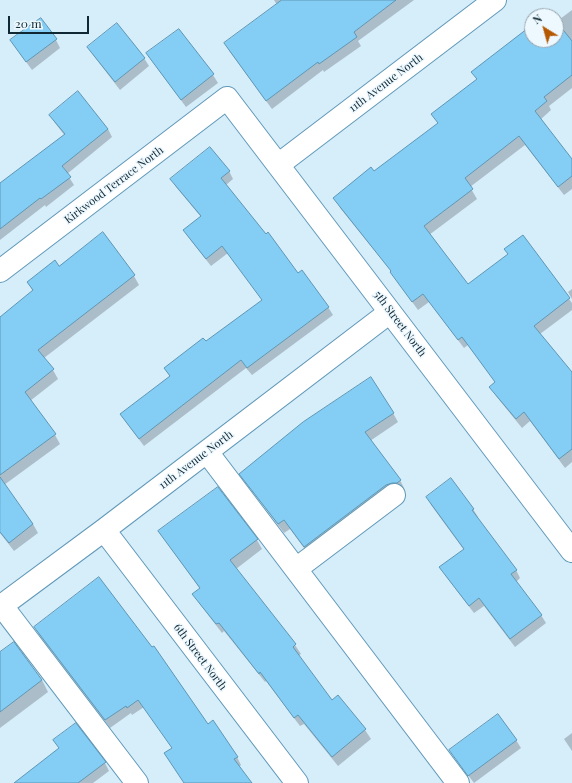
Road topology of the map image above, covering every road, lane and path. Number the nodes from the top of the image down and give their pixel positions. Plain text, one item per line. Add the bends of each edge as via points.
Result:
1 (495, 0) edge
2 (227, 98) joint
3 (278, 165) junction
4 (0, 271) edge
5 (390, 312) junction
6 (207, 452) junction
7 (394, 495) dead end
8 (104, 530) junction
9 (572, 551) edge
10 (296, 569) junction
11 (1, 606) edge
12 (137, 783) edge
13 (297, 783) edge
14 (458, 783) edge

1 - 3 street, 11th Avenue North
2 - 3 street, 5th Street North
2 - 4 street, Kirkwood Terrace North
3 - 5 street, 5th Street North
5 - 6 street, 11th Avenue North
5 - 9 street, 5th Street North
6 - 8 street, 11th Avenue North
6 - 10 street
7 - 10 street
8 - 11 street, 11th Avenue North
8 - 13 street, 6th Street North
10 - 14 street
11 - 12 street

